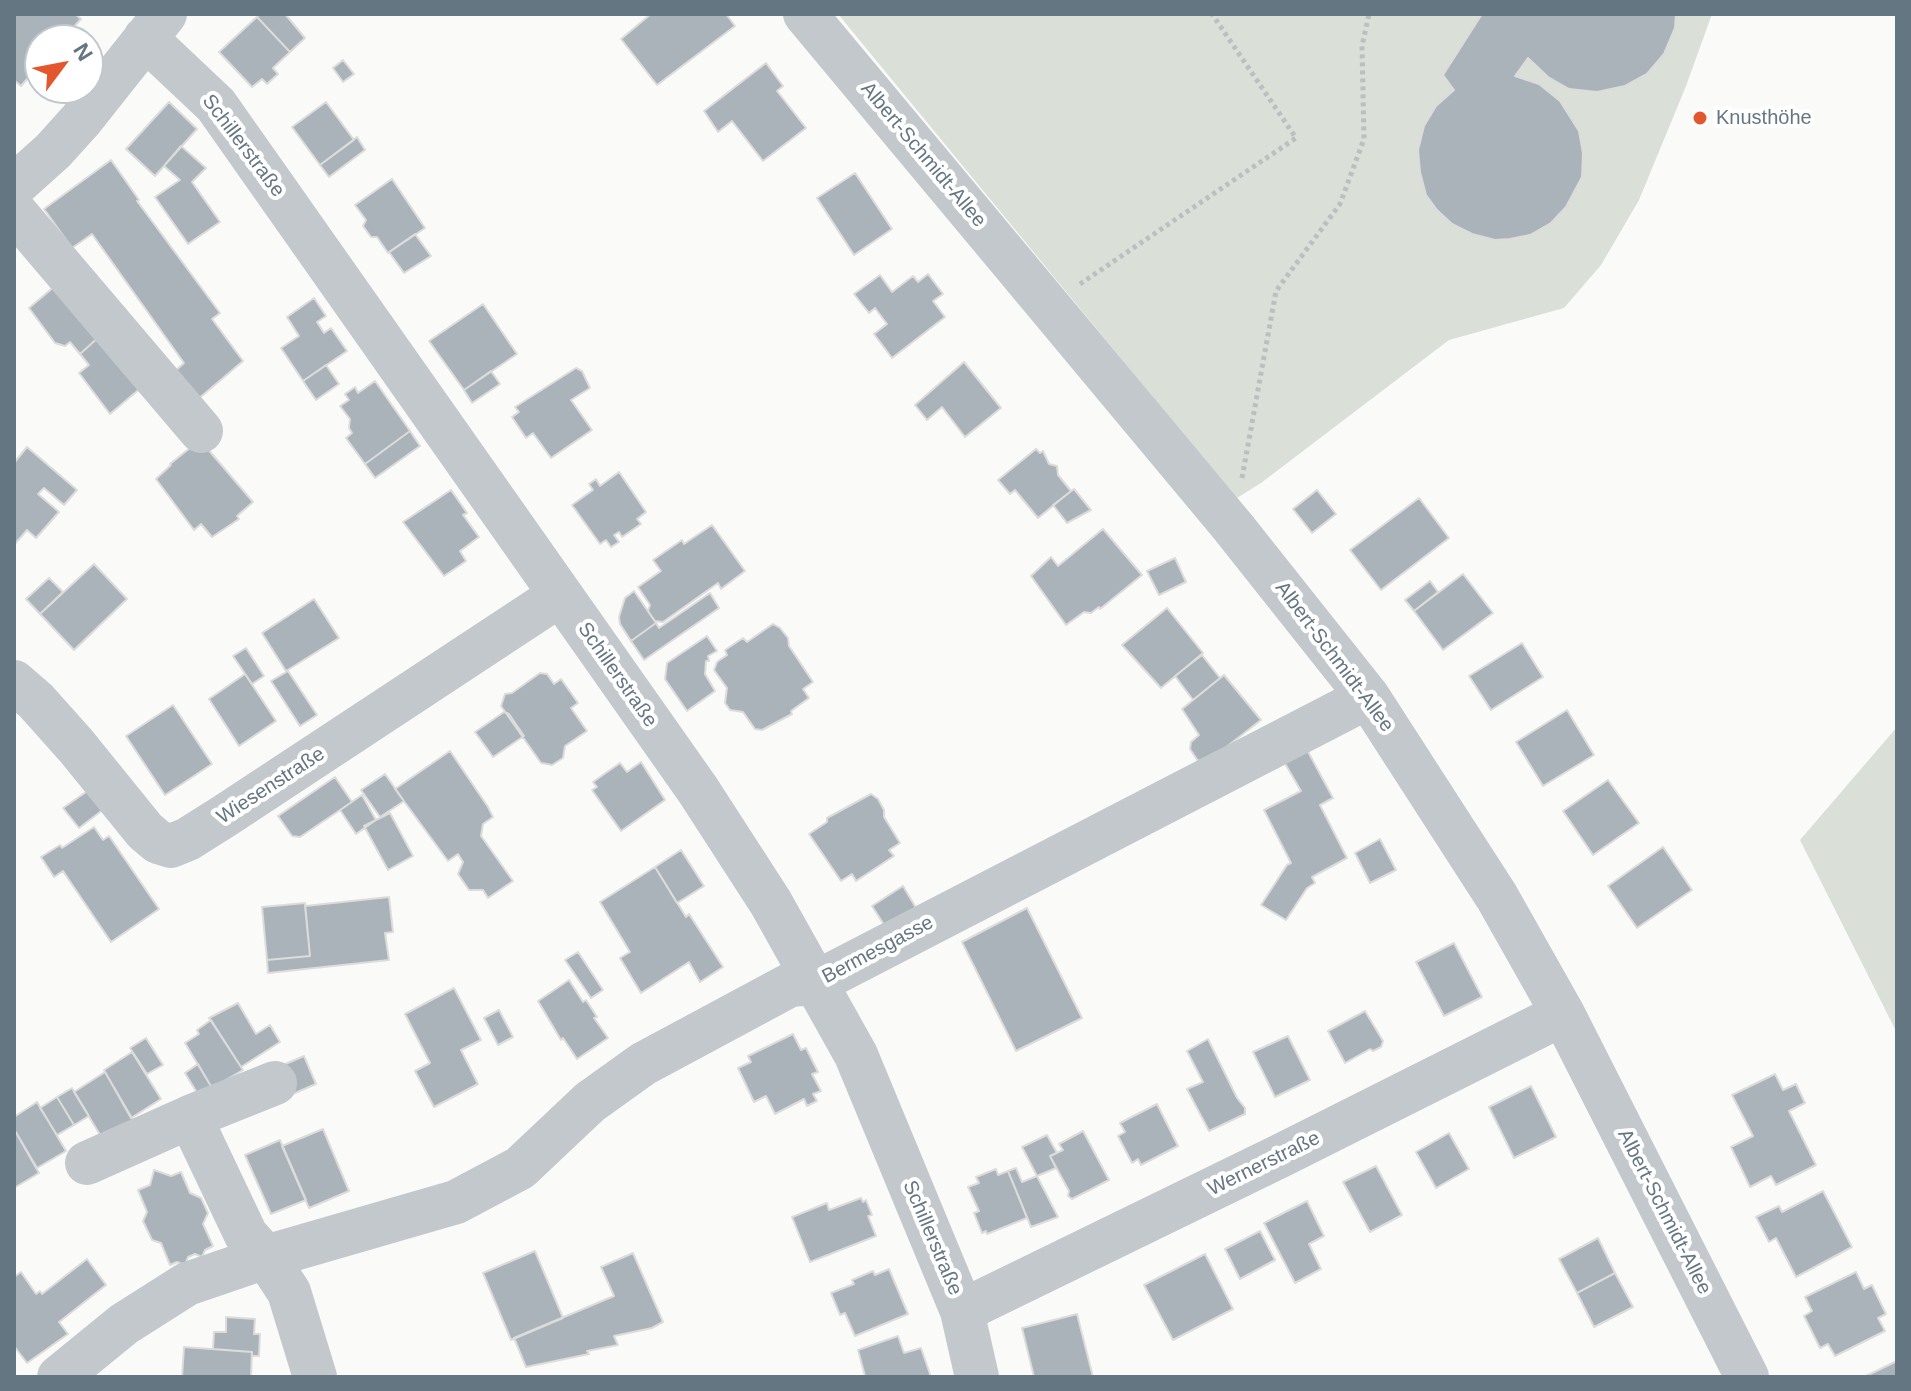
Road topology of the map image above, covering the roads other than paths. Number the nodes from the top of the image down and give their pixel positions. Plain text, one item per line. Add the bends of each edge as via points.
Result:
1 (805, 14) edge
2 (155, 26) edge
3 (14, 186) edge
4 (14, 211) edge
5 (201, 431) dead end
6 (560, 595) junction
7 (14, 682) edge
8 (1368, 697) junction
9 (815, 983) junction
10 (1563, 1014) junction
11 (275, 1083) dead end
12 (190, 1117) junction
13 (87, 1163) dead end
14 (266, 1257) junction
15 (962, 1311) junction
16 (59, 1377) edge
17 (315, 1377) edge
18 (977, 1377) edge
19 (1747, 1377) edge

1 - 8 street, Albert-Schmidt-Allee
2 - 3 street via 72,130
2 - 6 street, Schillerstraße
4 - 5 street
6 - 7 street, Wiesenstraße via 171,846 145,831 77,747
6 - 9 street, Schillerstraße via 698,790
8 - 9 street, Bermesgasse
8 - 10 street, Albert-Schmidt-Allee via 1497,897
9 - 14 street, Bermesgasse via 790,985 643,1064 590,1102 520,1168 456,1202
9 - 15 street, Schillerstraße via 856,1055
10 - 15 street, Wernerstraße
10 - 19 street, Albert-Schmidt-Allee
11 - 12 street
12 - 13 street
12 - 14 street via 246,1235
14 - 16 street, Bermesgasse via 187,1284 124,1324
14 - 17 street via 289,1292
15 - 18 street, Schillerstraße

